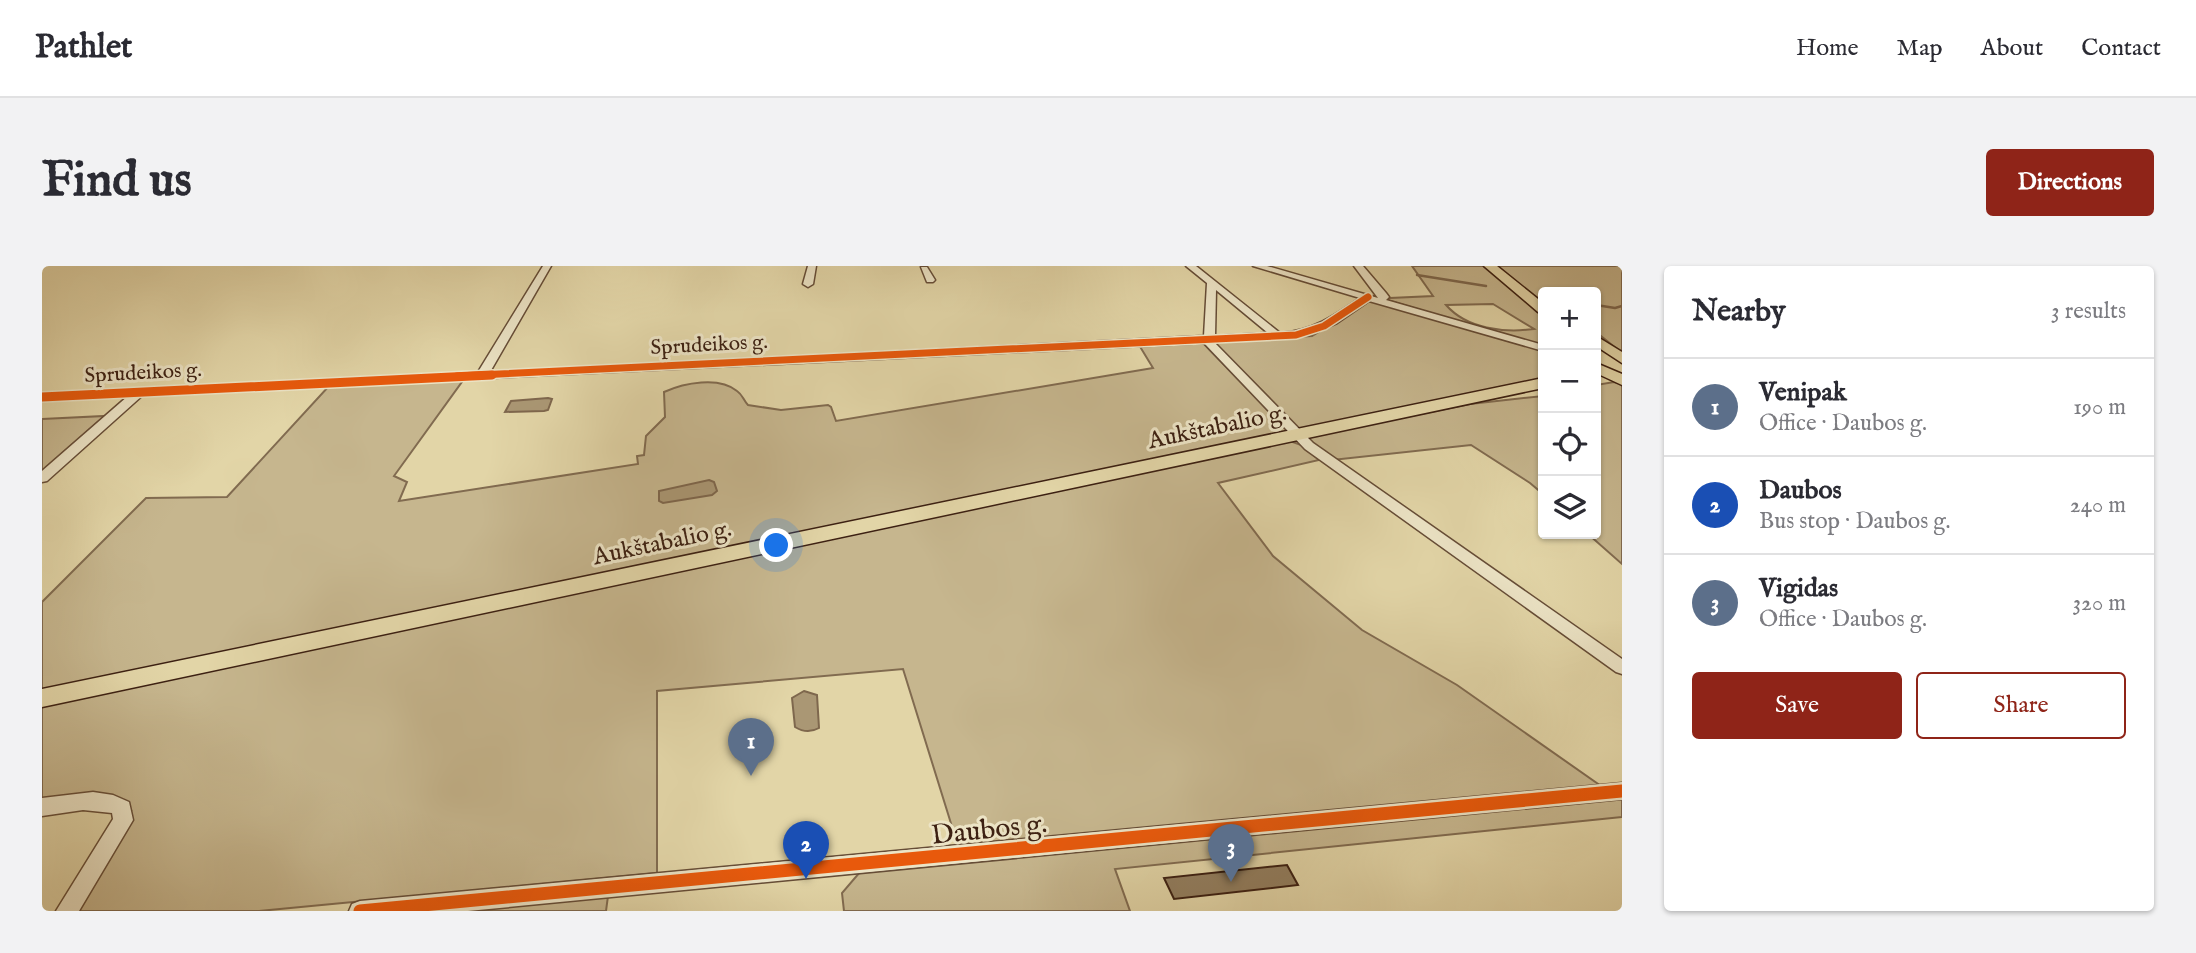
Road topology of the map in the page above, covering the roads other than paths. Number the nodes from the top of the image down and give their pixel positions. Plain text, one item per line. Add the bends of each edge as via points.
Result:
1 (547, 266) edge
2 (812, 266) edge
3 (1190, 266) edge
4 (1257, 266) edge
5 (1358, 266) edge
6 (1490, 266) edge
7 (924, 269) dead end
8 (930, 281) dead end
9 (1212, 282) junction
10 (808, 284) dead end
11 (1368, 298) junction
12 (1380, 301) junction
13 (1538, 305) edge
14 (1278, 336) junction
15 (1209, 339) junction
16 (1601, 344) edge
17 (1538, 347) edge
18 (1622, 360) edge
19 (1601, 363) edge
20 (1601, 366) edge
21 (482, 375) junction
22 (1620, 380) edge
23 (1601, 382) edge
24 (1538, 384) edge
25 (140, 392) junction
26 (1538, 394) edge
27 (42, 397) edge
28 (1458, 402) junction
29 (1297, 436) junction
30 (42, 478) edge
31 (1622, 668) edge
32 (42, 698) edge
33 (1622, 791) edge
34 (42, 807) edge
35 (67, 911) edge
36 (360, 911) edge

1 - 21 street
2 - 10 street
3 - 9 street
4 - 11 street
5 - 12 street via 1383,295
6 - 13 main road
7 - 8 street
9 - 14 street
9 - 15 street
11 - 12 street
11 - 14 street, Sprudeikos g. via 1307,334
12 - 17 street
14 - 15 street, Sprudeikos g.
15 - 21 street, Sprudeikos g.
15 - 29 street
16 - 18 main road
18 - 19 main road
20 - 22 main road
21 - 25 street, Sprudeikos g.
22 - 23 main road
24 - 28 main road, Aukštabalio g.
25 - 27 street, Sprudeikos g.
25 - 30 street
26 - 28 main road, Aukštabalio g.
28 - 29 main road, Aukštabalio g.
29 - 31 street
29 - 32 main road, Aukštabalio g.
33 - 36 street, Daubos g.
34 - 35 street via 100,801 122,808 123,820

